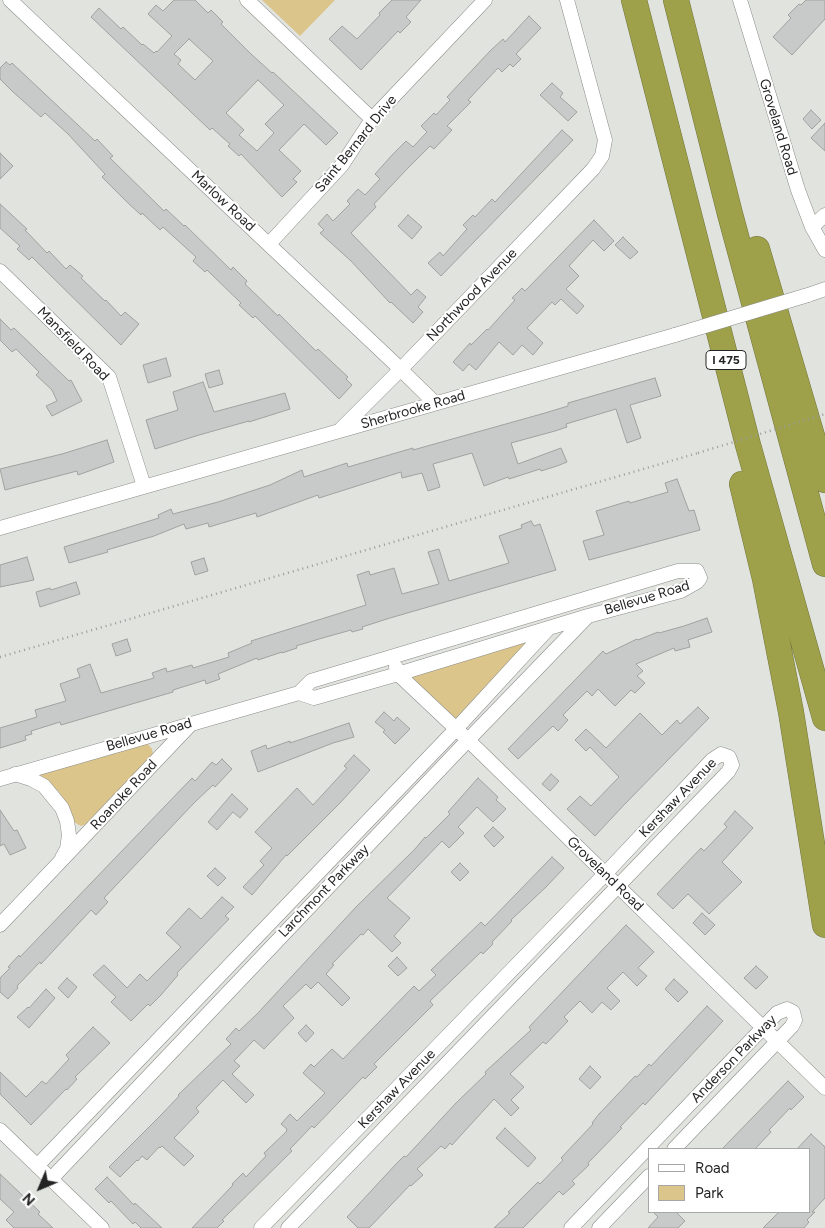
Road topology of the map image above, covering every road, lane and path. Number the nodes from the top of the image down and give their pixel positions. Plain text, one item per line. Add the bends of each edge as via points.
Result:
1 (10, 0) edge
2 (247, 0) edge
3 (485, 0) edge
4 (567, 0) edge
5 (634, 0) edge
6 (676, 0) edge
7 (754, 0) edge
8 (742, 6) edge
9 (698, 81) junction
10 (372, 119) junction
11 (825, 214) edge
12 (812, 227) junction
13 (269, 244) junction
14 (825, 250) edge
15 (0, 271) edge
16 (825, 289) edge
17 (401, 369) junction
18 (434, 403) junction
19 (825, 414) edge
20 (339, 431) junction
21 (748, 445) junction
22 (825, 480) edge
23 (144, 486) junction
24 (0, 528) edge
25 (825, 564) edge
26 (583, 600) junction
27 (544, 612) junction
28 (588, 616) junction
29 (549, 628) junction
30 (0, 657) edge
31 (392, 657) junction
32 (398, 674) junction
33 (299, 693) junction
34 (825, 718) edge
35 (192, 723) junction
36 (456, 729) junction
37 (468, 740) junction
38 (14, 774) junction
39 (0, 778) edge
40 (56, 867) junction
41 (605, 874) junction
42 (619, 887) junction
43 (0, 925) edge
44 (825, 925) edge
45 (762, 1028) junction
46 (777, 1042) junction
47 (825, 1088) edge
48 (0, 1130) edge
49 (675, 1148) edge
50 (37, 1166) junction
51 (648, 1177) edge
52 (51, 1179) junction
53 (102, 1228) edge
54 (261, 1228) edge
55 (288, 1228) edge
56 (571, 1228) edge
57 (599, 1228) edge

1 - 13 street, Marlow Road
2 - 10 street
3 - 10 street, Saint Bernard Drive
4 - 17 street, Northwood Avenue via 606,140 602,156 594,169
5 - 21 highway, I 475
6 - 9 highway, I 475
7 - 8 street
8 - 12 street, Groveland Road
9 - 22 highway via 737,176
9 - 25 highway, I 475 via 730,214
10 - 13 street, Saint Bernard Drive via 342,165
11 - 12 street
12 - 14 street, Groveland Road
13 - 17 street, Marlow Road
15 - 23 street, Mansfield Road via 110,377
16 - 18 street, Sherbrooke Road, bridge
17 - 18 street, Marlow Road
17 - 20 street, Northwood Avenue
18 - 20 street, Sherbrooke Road
19 - 30 path, bridge
20 - 23 street, Sherbrooke Road
21 - 34 highway, I 475
21 - 44 highway via 742,481 791,712
23 - 24 street, Sherbrooke Road
26 - 27 street, Bellevue Road
26 - 28 street
26 - 28 street, Bellevue Road via 678,571 697,571 700,578 681,591
27 - 29 street
27 - 31 street, Bellevue Road
28 - 29 street, Bellevue Road
28 - 37 street, Larchmont Parkway
29 - 32 street, Bellevue Road
29 - 36 street, Larchmont Parkway
31 - 32 street, Groveland Road
31 - 33 street, Bellevue Road via 311,681
32 - 33 street, Bellevue Road via 314,698
32 - 36 street, Groveland Road
33 - 35 street, Bellevue Road
35 - 38 street, Bellevue Road
35 - 40 street, Roanoke Road
36 - 37 street, Groveland Road
36 - 50 street, Larchmont Parkway
37 - 41 street, Groveland Road
37 - 52 street, Larchmont Parkway
38 - 39 street, Bellevue Road
38 - 40 street, Roanoke Road via 44,786 62,808 69,835 67,850
40 - 43 street, Roanoke Road
41 - 42 street, Groveland Road
41 - 42 street, Kershaw Avenue via 712,760 721,754 729,757 732,765 728,772
41 - 54 street, Kershaw Avenue
42 - 45 street, Groveland Road
42 - 55 street, Kershaw Avenue
45 - 46 street, Groveland Road
45 - 46 street, Anderson Parkway via 777,1013 793,1012 795,1020 792,1026
45 - 56 street, Anderson Parkway
46 - 47 street, Groveland Road
46 - 49 street, Anderson Parkway
48 - 50 street
50 - 52 street
51 - 57 street
52 - 53 street

